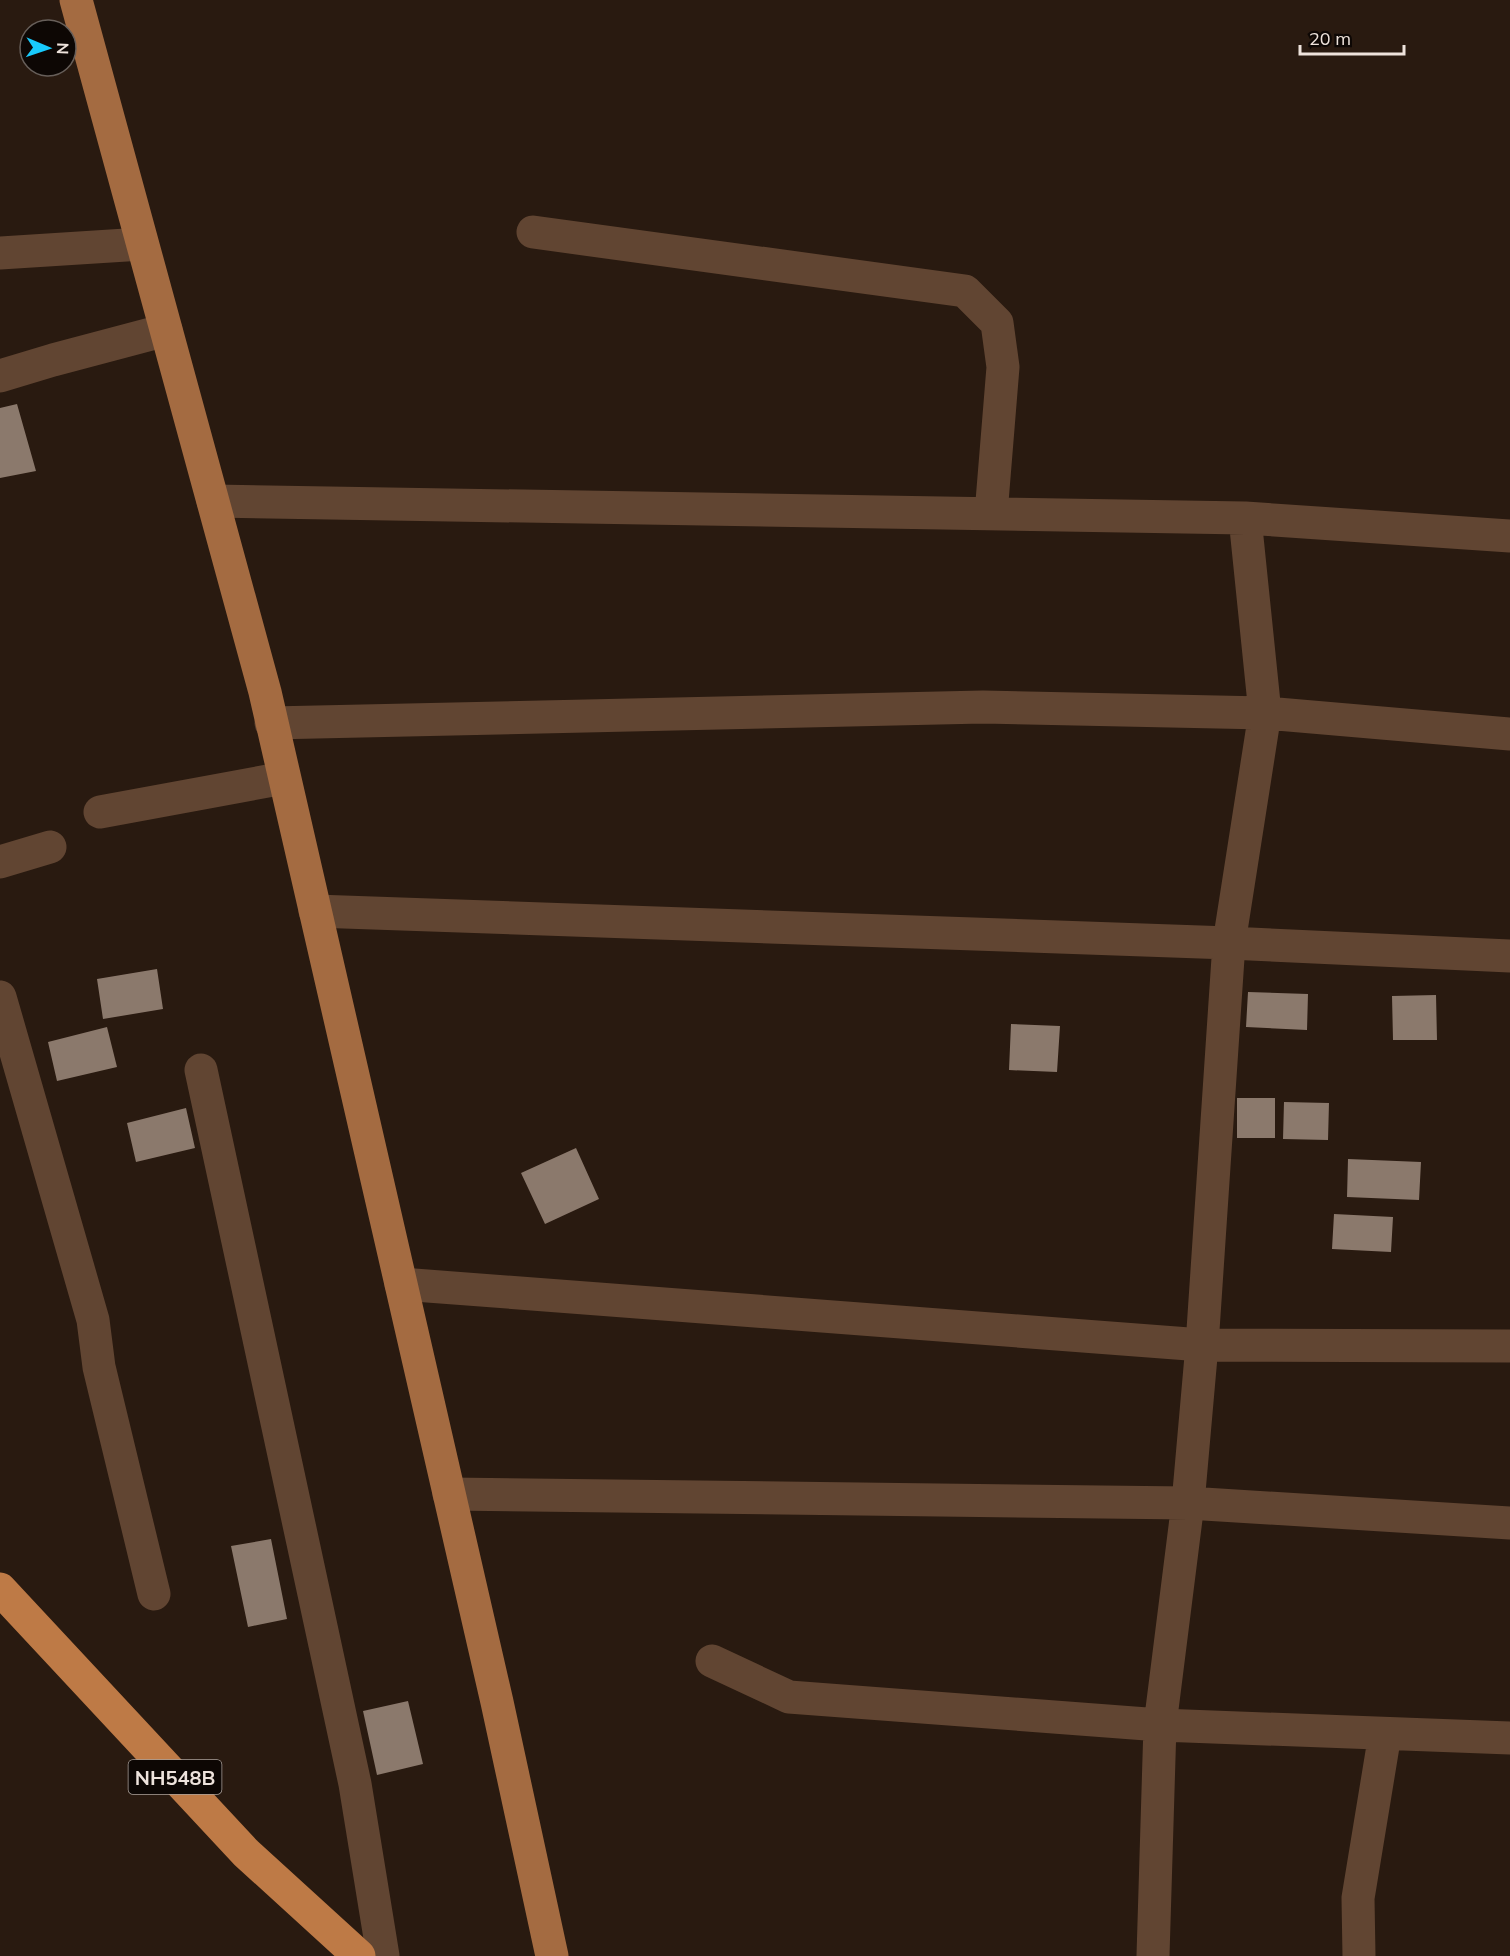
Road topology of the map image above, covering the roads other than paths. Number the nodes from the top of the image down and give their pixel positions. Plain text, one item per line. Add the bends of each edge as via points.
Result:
1 (76, 0) edge
2 (533, 232) dead end
3 (142, 244) junction
4 (0, 253) edge
5 (166, 330) junction
6 (0, 376) edge
7 (213, 501) junction
8 (991, 514) junction
9 (1245, 518) junction
10 (1510, 536) edge
11 (1265, 713) junction
12 (272, 723) junction
13 (1510, 734) edge
14 (284, 778) junction
15 (100, 812) dead end
16 (50, 847) dead end
17 (0, 862) edge
18 (315, 911) junction
19 (1229, 943) junction
20 (1510, 956) edge
21 (0, 997) edge
22 (201, 1070) dead end
23 (401, 1284) junction
24 (1202, 1345) junction
25 (1510, 1346) edge
26 (449, 1494) junction
27 (1188, 1503) junction
28 (1510, 1523) edge
29 (0, 1589) edge
30 (154, 1594) dead end
31 (712, 1661) dead end
32 (1160, 1725) junction
33 (1385, 1734) junction
34 (1510, 1738) edge
35 (359, 1956) edge
36 (383, 1956) edge
37 (552, 1956) edge
38 (1153, 1956) edge
39 (1359, 1956) edge

1 - 3 main road
2 - 8 street via 965,291 998,323 1003,367
3 - 4 street
3 - 5 main road
5 - 6 street
5 - 7 main road
7 - 8 street
7 - 12 main road
8 - 9 street
9 - 10 street
9 - 11 street
11 - 12 street via 983,707
11 - 13 street
11 - 19 street
12 - 14 main road
14 - 15 street
14 - 18 main road
16 - 17 street
18 - 19 street
18 - 23 main road
19 - 20 street
19 - 24 street
21 - 30 street via 93,1320 99,1367
22 - 36 street via 356,1784
23 - 24 street
23 - 26 main road
24 - 25 street
24 - 27 street
26 - 27 street
26 - 37 main road
27 - 28 street
27 - 32 street
29 - 35 highway, NH548B via 246,1853
31 - 32 street via 789,1697
32 - 33 street
32 - 38 street
33 - 34 street
33 - 39 street via 1358,1898

